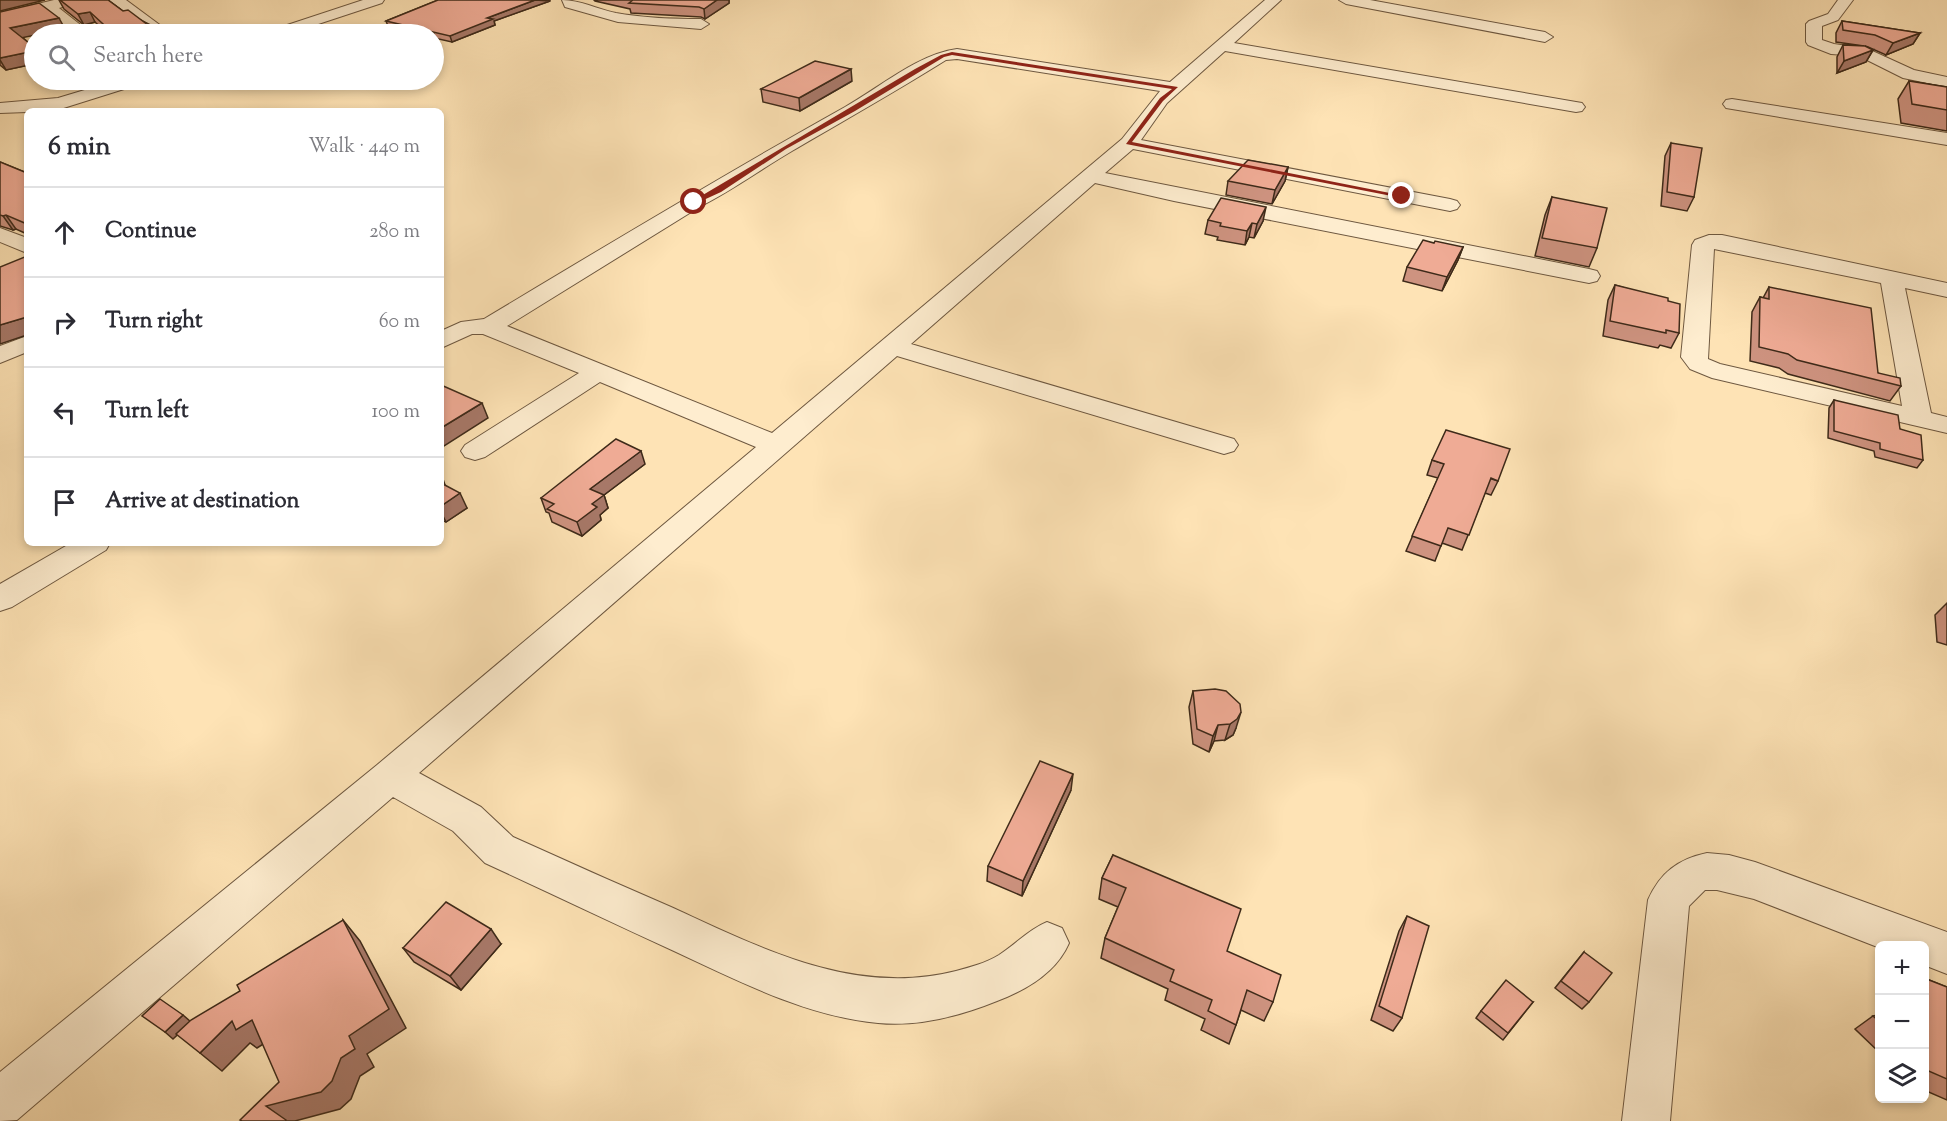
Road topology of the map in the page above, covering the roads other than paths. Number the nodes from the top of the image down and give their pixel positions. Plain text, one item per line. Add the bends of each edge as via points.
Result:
1 (72, 0) edge
2 (116, 0) edge
3 (377, 0) edge
4 (569, 0) edge
5 (1274, 0) edge
6 (1346, 0) edge
7 (1846, 0) edge
8 (48, 6) junction
9 (0, 18) edge
10 (72, 24) edge
11 (150, 24) edge
12 (304, 24) edge
13 (701, 24) dead end
14 (1545, 37) dead end
15 (1224, 46) junction
16 (1947, 82) edge
17 (1176, 88) junction
18 (103, 90) edge
19 (0, 92) edge
20 (62, 103) junction
21 (1732, 104) dead end
22 (1576, 107) dead end
23 (46, 108) edge
24 (15, 109) edge
25 (0, 122) edge
26 (1947, 139) edge
27 (1128, 143) junction
28 (1090, 176) junction
29 (1450, 205) dead end
30 (1717, 225) dead end
31 (0, 234) edge
32 (24, 245) edge
33 (1589, 276) dead end
34 (1947, 276) edge
35 (1892, 278) junction
36 (1947, 290) edge
37 (488, 327) junction
38 (444, 339) edge
39 (24, 344) edge
40 (892, 346) junction
41 (0, 355) edge
42 (599, 372) junction
43 (1918, 418) junction
44 (1947, 425) edge
45 (776, 445) junction
46 (1224, 445) dead end
47 (475, 451) dead end
48 (90, 546) edge
49 (0, 598) edge
50 (390, 776) junction
51 (1047, 943) dead end
52 (1947, 953) edge
53 (0, 1103) edge
54 (1646, 1121) edge

1 - 8 street
2 - 11 street
3 - 12 street
4 - 13 street via 570,4 607,17
5 - 15 street
6 - 14 street
7 - 16 street via 1833,17 1814,24 1814,42 1831,49 1862,52 1909,74
8 - 9 street
8 - 10 street
15 - 17 street
15 - 22 street via 1549,96
17 - 27 street via 1161,99
17 - 37 street via 957,54 942,56
18 - 20 street
19 - 24 street
20 - 23 street
20 - 24 street
21 - 26 street
24 - 25 street
27 - 28 street
27 - 29 street
28 - 33 street
28 - 40 street
30 - 34 street
31 - 32 street
35 - 36 street
35 - 43 street
35 - 43 street via 1722,242 1704,243 1694,357 1712,370
37 - 38 street via 465,328
37 - 42 street
39 - 41 street
40 - 45 street
40 - 46 street
42 - 45 street
42 - 47 street
43 - 44 street
45 - 50 street
48 - 49 street
50 - 51 street via 466,819 499,850 769,972 849,999 915,1001 980,987 1010,975
50 - 53 street
52 - 54 street via 1724,872 1700,871 1680,881 1669,900

